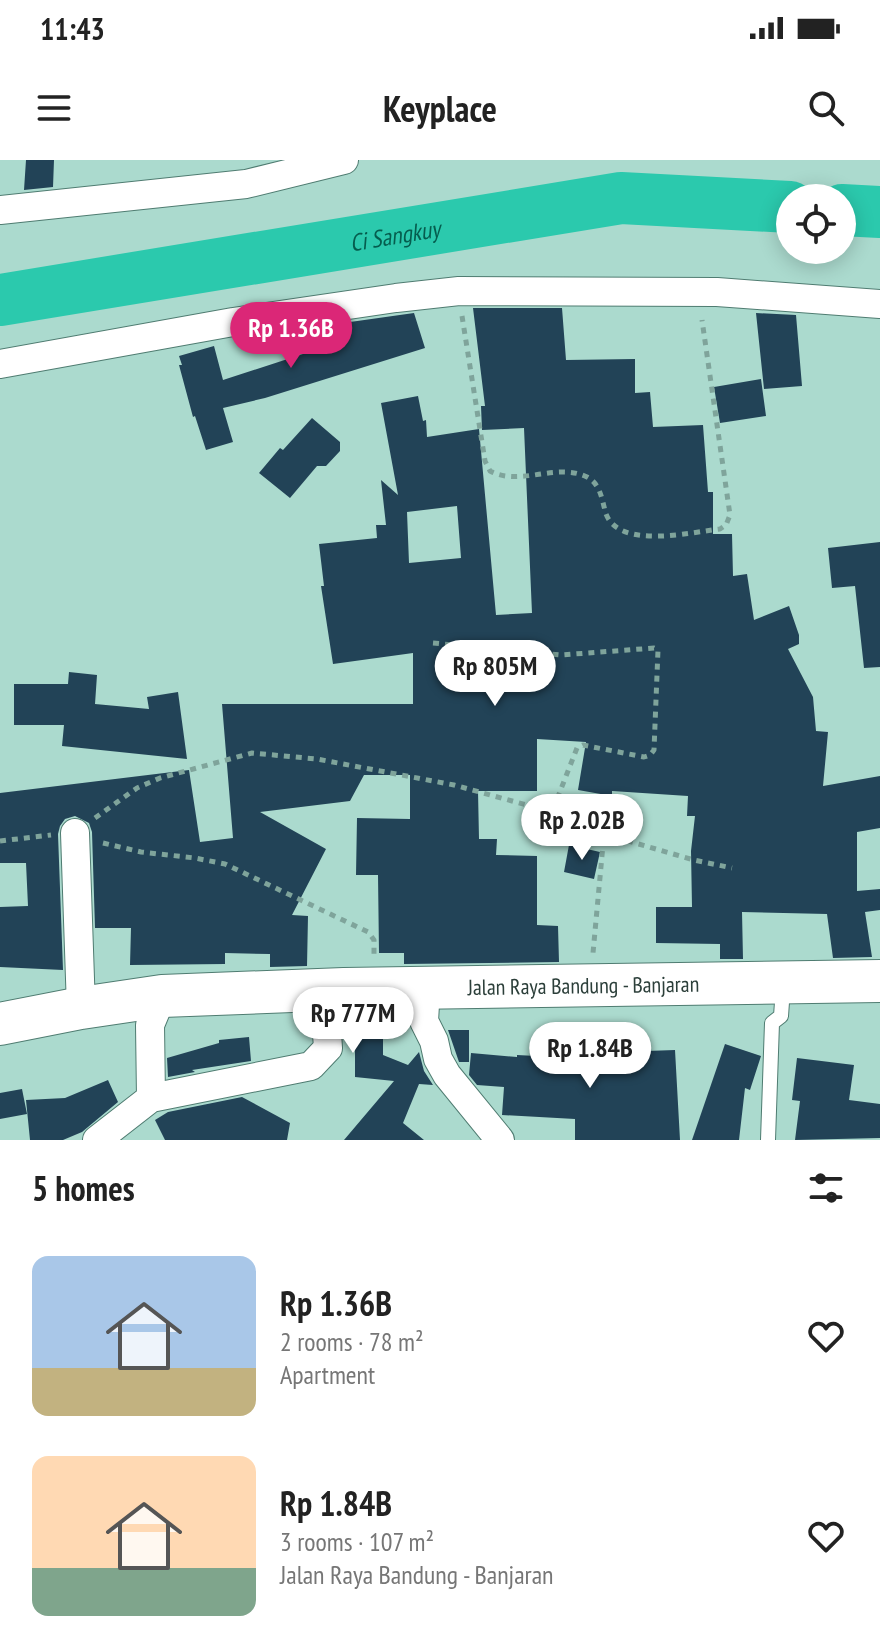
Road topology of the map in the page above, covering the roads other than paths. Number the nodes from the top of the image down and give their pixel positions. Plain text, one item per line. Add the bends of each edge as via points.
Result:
1 (344, 160) edge
2 (0, 210) edge
3 (880, 304) edge
4 (0, 364) edge
5 (75, 833) road end
6 (880, 981) edge
7 (783, 983) junction
8 (426, 988) junction
9 (359, 989) junction
10 (162, 996) junction
11 (81, 1008) junction
12 (0, 1024) edge
13 (151, 1098) junction
14 (97, 1140) edge
15 (500, 1140) edge
16 (768, 1140) edge

1 - 2 street via 246,184
3 - 4 street via 698,292 459,291 248,320
5 - 11 street
6 - 7 main road, Jalan Raya Bandung - Banjaran
7 - 8 main road, Jalan Raya Bandung - Banjaran
7 - 16 lane via 781,1016 772,1023
8 - 9 main road, Jalan Raya Bandung - Banjaran
8 - 15 street via 424,1021 438,1059
9 - 10 main road, Jalan Raya Bandung - Banjaran
9 - 13 street via 326,1019 328,1048 311,1066
10 - 11 main road, Jalan Raya Bandung - Banjaran
10 - 13 street via 150,1025
11 - 12 main road, Jalan Raya Bandung - Banjaran
13 - 14 street

